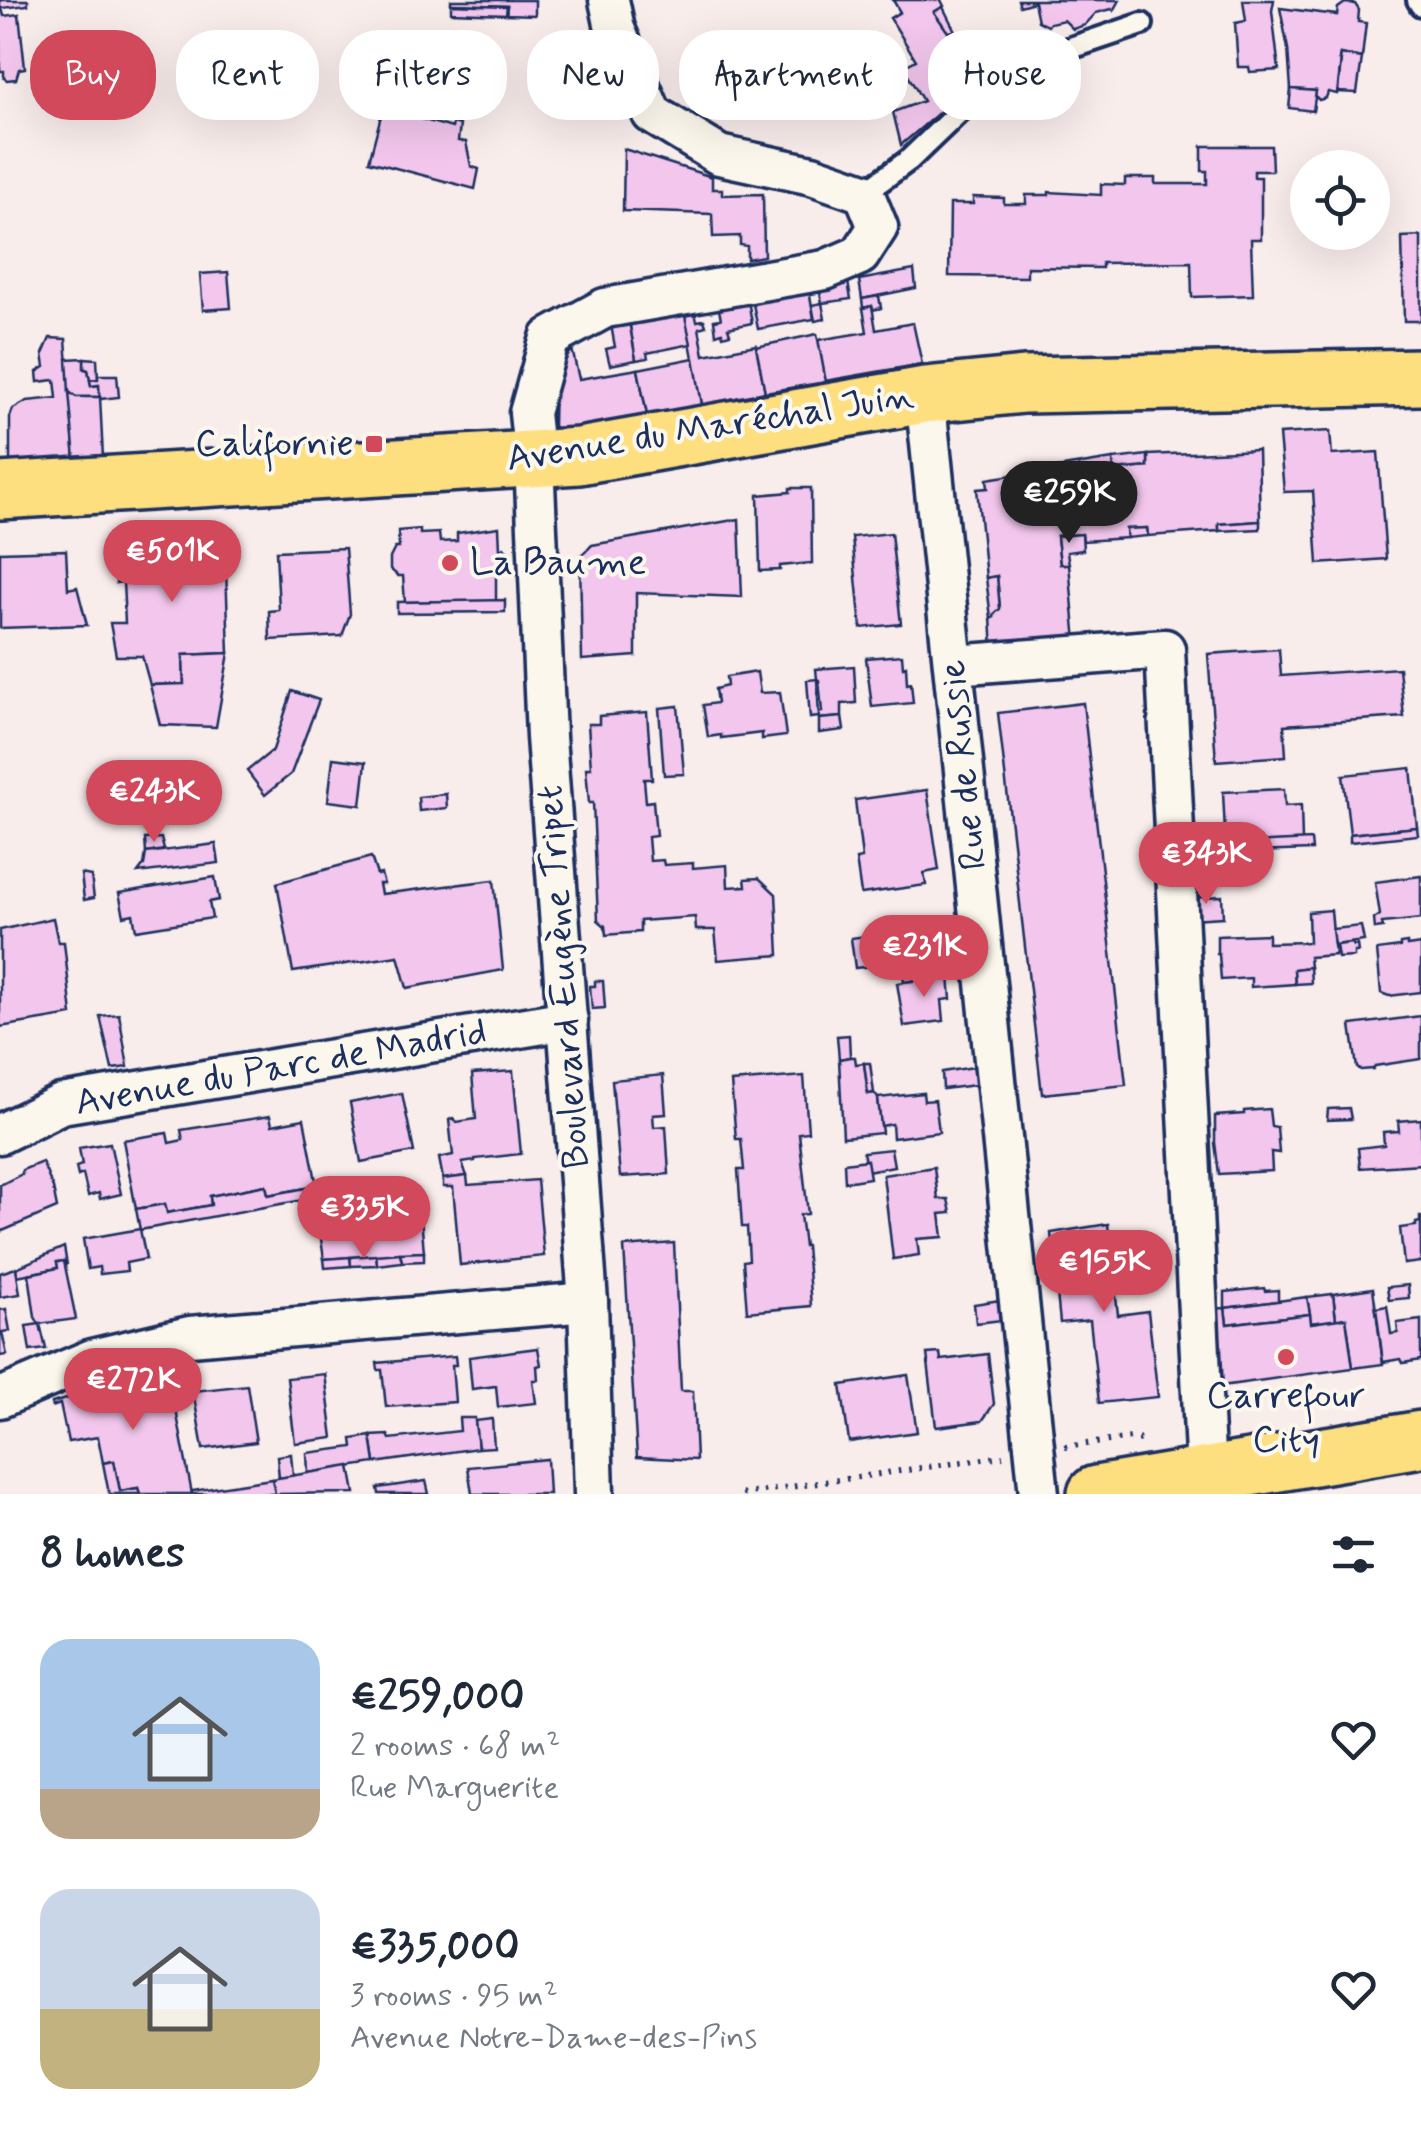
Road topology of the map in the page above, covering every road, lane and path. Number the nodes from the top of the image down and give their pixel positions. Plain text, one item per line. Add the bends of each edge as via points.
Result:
1 (609, 0) edge
2 (1142, 24) dead end
3 (864, 193) junction
4 (1421, 377) edge
5 (925, 395) junction
6 (534, 460) junction
7 (0, 491) edge
8 (954, 665) junction
9 (568, 1020) junction
10 (0, 1134) edge
11 (588, 1302) junction
12 (0, 1398) edge
13 (1421, 1440) edge
14 (1209, 1476) junction
15 (594, 1494) edge
16 (1039, 1494) edge
17 (1096, 1494) edge

1 - 3 street via 614,29 652,114 719,156
2 - 3 lane via 1026,63 985,87
3 - 6 street, Boulevard Eugène Tripet via 878,227 860,255 825,270 604,308 550,338 529,413
4 - 5 main road, Avenue du Maréchal Juin via 1024,385
5 - 6 main road, Avenue du Maréchal Juin
5 - 8 street, Rue de Russie
6 - 7 main road, Avenue du Maréchal Juin
6 - 9 street, Boulevard Eugène Tripet
8 - 14 street via 1165,650
8 - 16 street, Rue de Russie
9 - 10 street, Avenue du Parc de Madrid via 60,1104
9 - 11 street, Boulevard Eugène Tripet
11 - 12 street via 190,1336 92,1359
11 - 15 street, Boulevard Eugène Tripet
13 - 14 main road
14 - 17 main road

